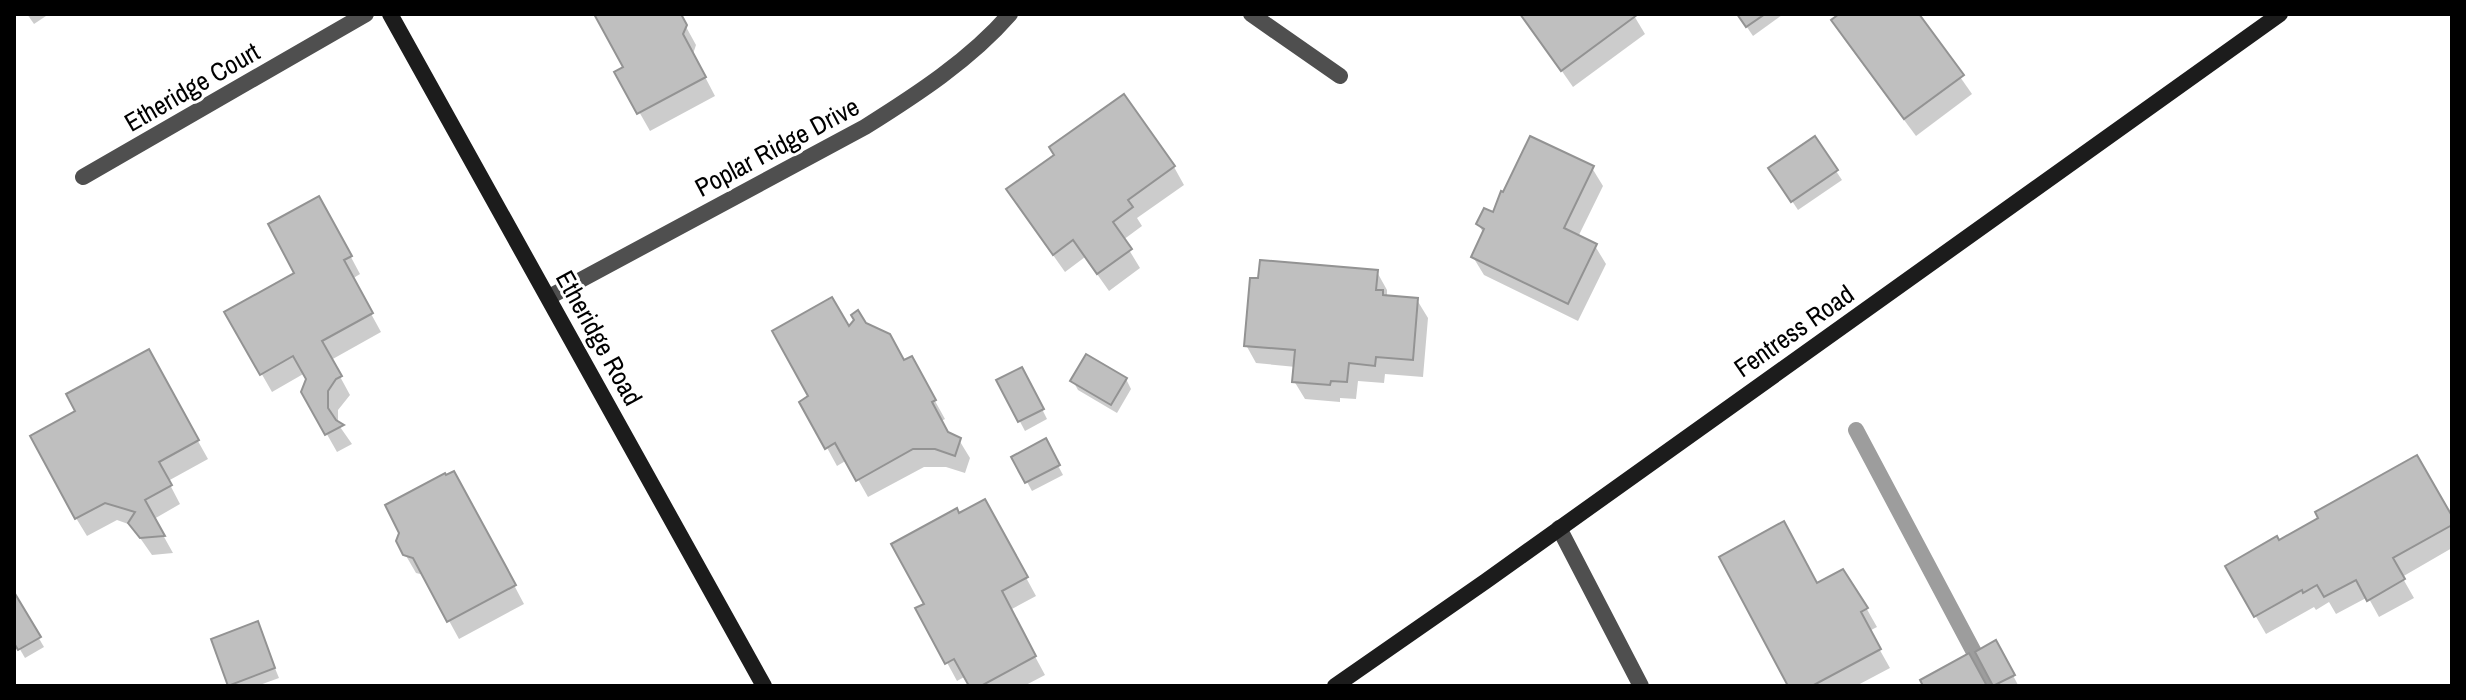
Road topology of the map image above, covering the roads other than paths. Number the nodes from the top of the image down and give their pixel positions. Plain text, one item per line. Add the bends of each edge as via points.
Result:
1 (366, 14) edge
2 (390, 14) edge
3 (1010, 14) edge
4 (1251, 14) edge
5 (2280, 14) edge
6 (1340, 76) dead end
7 (83, 177) dead end
8 (549, 297) junction
9 (1559, 528) junction
10 (764, 686) edge
11 (1335, 686) edge
12 (1641, 686) edge

1 - 7 street, Etheridge Court
2 - 8 street, Etheridge Road
3 - 8 street, Poplar Ridge Drive via 955,65 865,127
4 - 6 street
5 - 9 street, Fentress Road
8 - 10 street, Etheridge Road
9 - 11 street, Fentress Road
9 - 12 street

